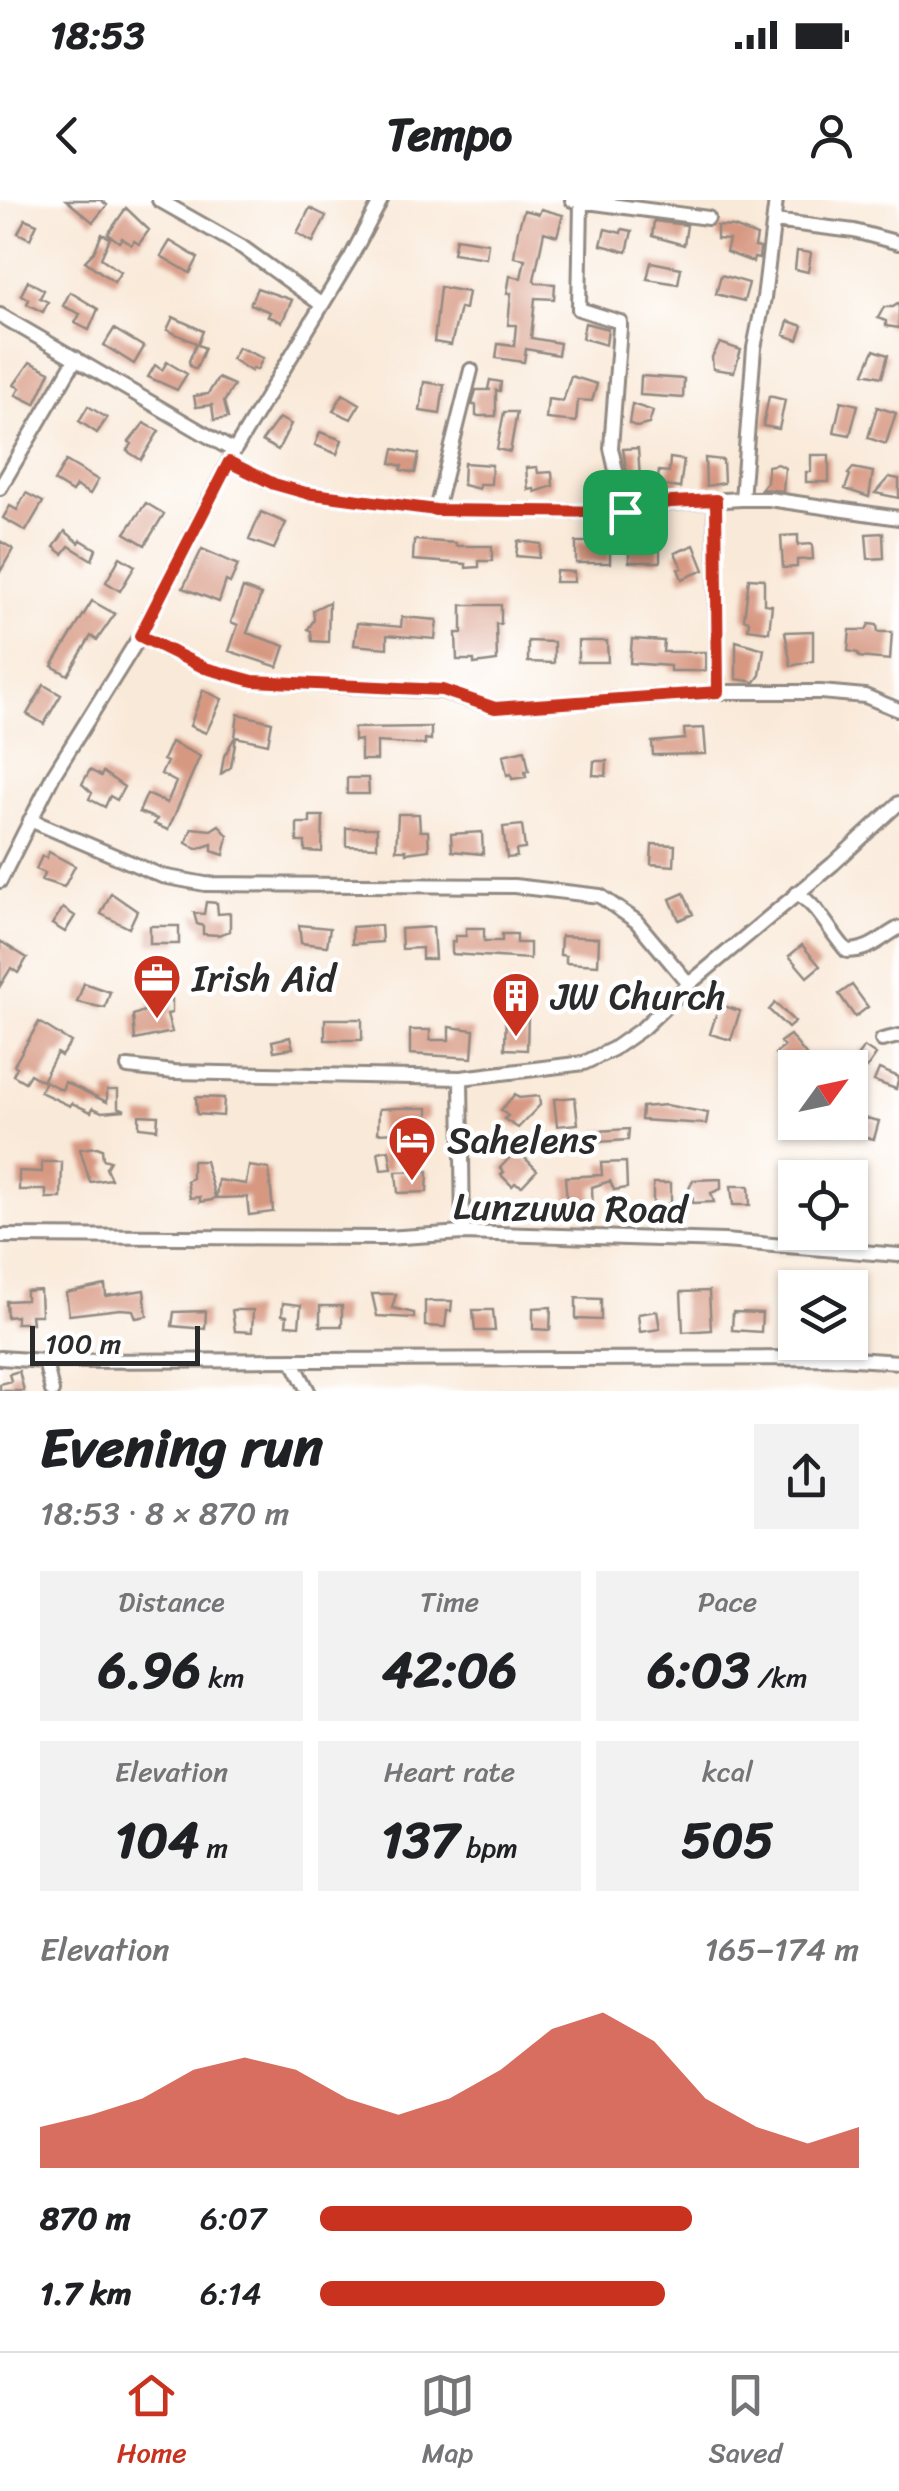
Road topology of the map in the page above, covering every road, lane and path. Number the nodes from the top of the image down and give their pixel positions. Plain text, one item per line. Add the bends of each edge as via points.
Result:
1 (159, 200) edge
2 (381, 200) edge
3 (776, 200) edge
4 (577, 201) edge
5 (708, 218) dead end
6 (774, 221) junction
7 (899, 243) edge
8 (322, 306) junction
9 (0, 315) edge
10 (76, 358) junction
11 (472, 370) dead end
12 (232, 456) junction
13 (0, 488) edge
14 (742, 499) junction
15 (716, 500) junction
16 (436, 510) junction
17 (625, 512) junction
18 (899, 518) edge
19 (140, 636) junction
20 (718, 692) junction
21 (899, 710) edge
22 (899, 803) edge
23 (30, 820) junction
24 (6, 853) edge
25 (0, 881) edge
26 (797, 893) junction
27 (899, 928) edge
28 (689, 984) junction
29 (899, 1036) edge
30 (882, 1040) dead end
31 (128, 1067) dead end
32 (461, 1078) junction
33 (463, 1233) junction
34 (0, 1236) edge
35 (899, 1255) edge
36 (0, 1358) edge
37 (292, 1360) junction
38 (45, 1361) junction
39 (899, 1362) edge
40 (52, 1391) edge
41 (308, 1391) edge

1 - 8 street via 242,248
2 - 8 street
3 - 6 street
4 - 5 street
4 - 17 street via 579,309 620,322 611,448
6 - 7 street
6 - 14 street via 754,348
8 - 12 street
9 - 10 street
10 - 12 street
10 - 13 street
11 - 16 street
12 - 16 street via 274,484 306,493
12 - 19 street
14 - 15 street
14 - 18 street
15 - 17 street
15 - 20 street
16 - 17 street
19 - 20 street via 205,668 253,681 442,690 495,708
19 - 23 street
20 - 21 street via 865,696
22 - 26 street
23 - 24 street
23 - 28 street via 162,876 206,884 514,886 600,896 636,922
24 - 25 street
26 - 27 street via 817,907 847,951 876,945
26 - 28 street
28 - 32 street via 643,1028 584,1063
29 - 30 street
31 - 32 street
32 - 33 street
33 - 34 street, Lunzuwa Road
33 - 35 street, Lunzuwa Road via 724,1241
36 - 38 street
37 - 38 street
37 - 39 street
37 - 41 street
38 - 40 street

